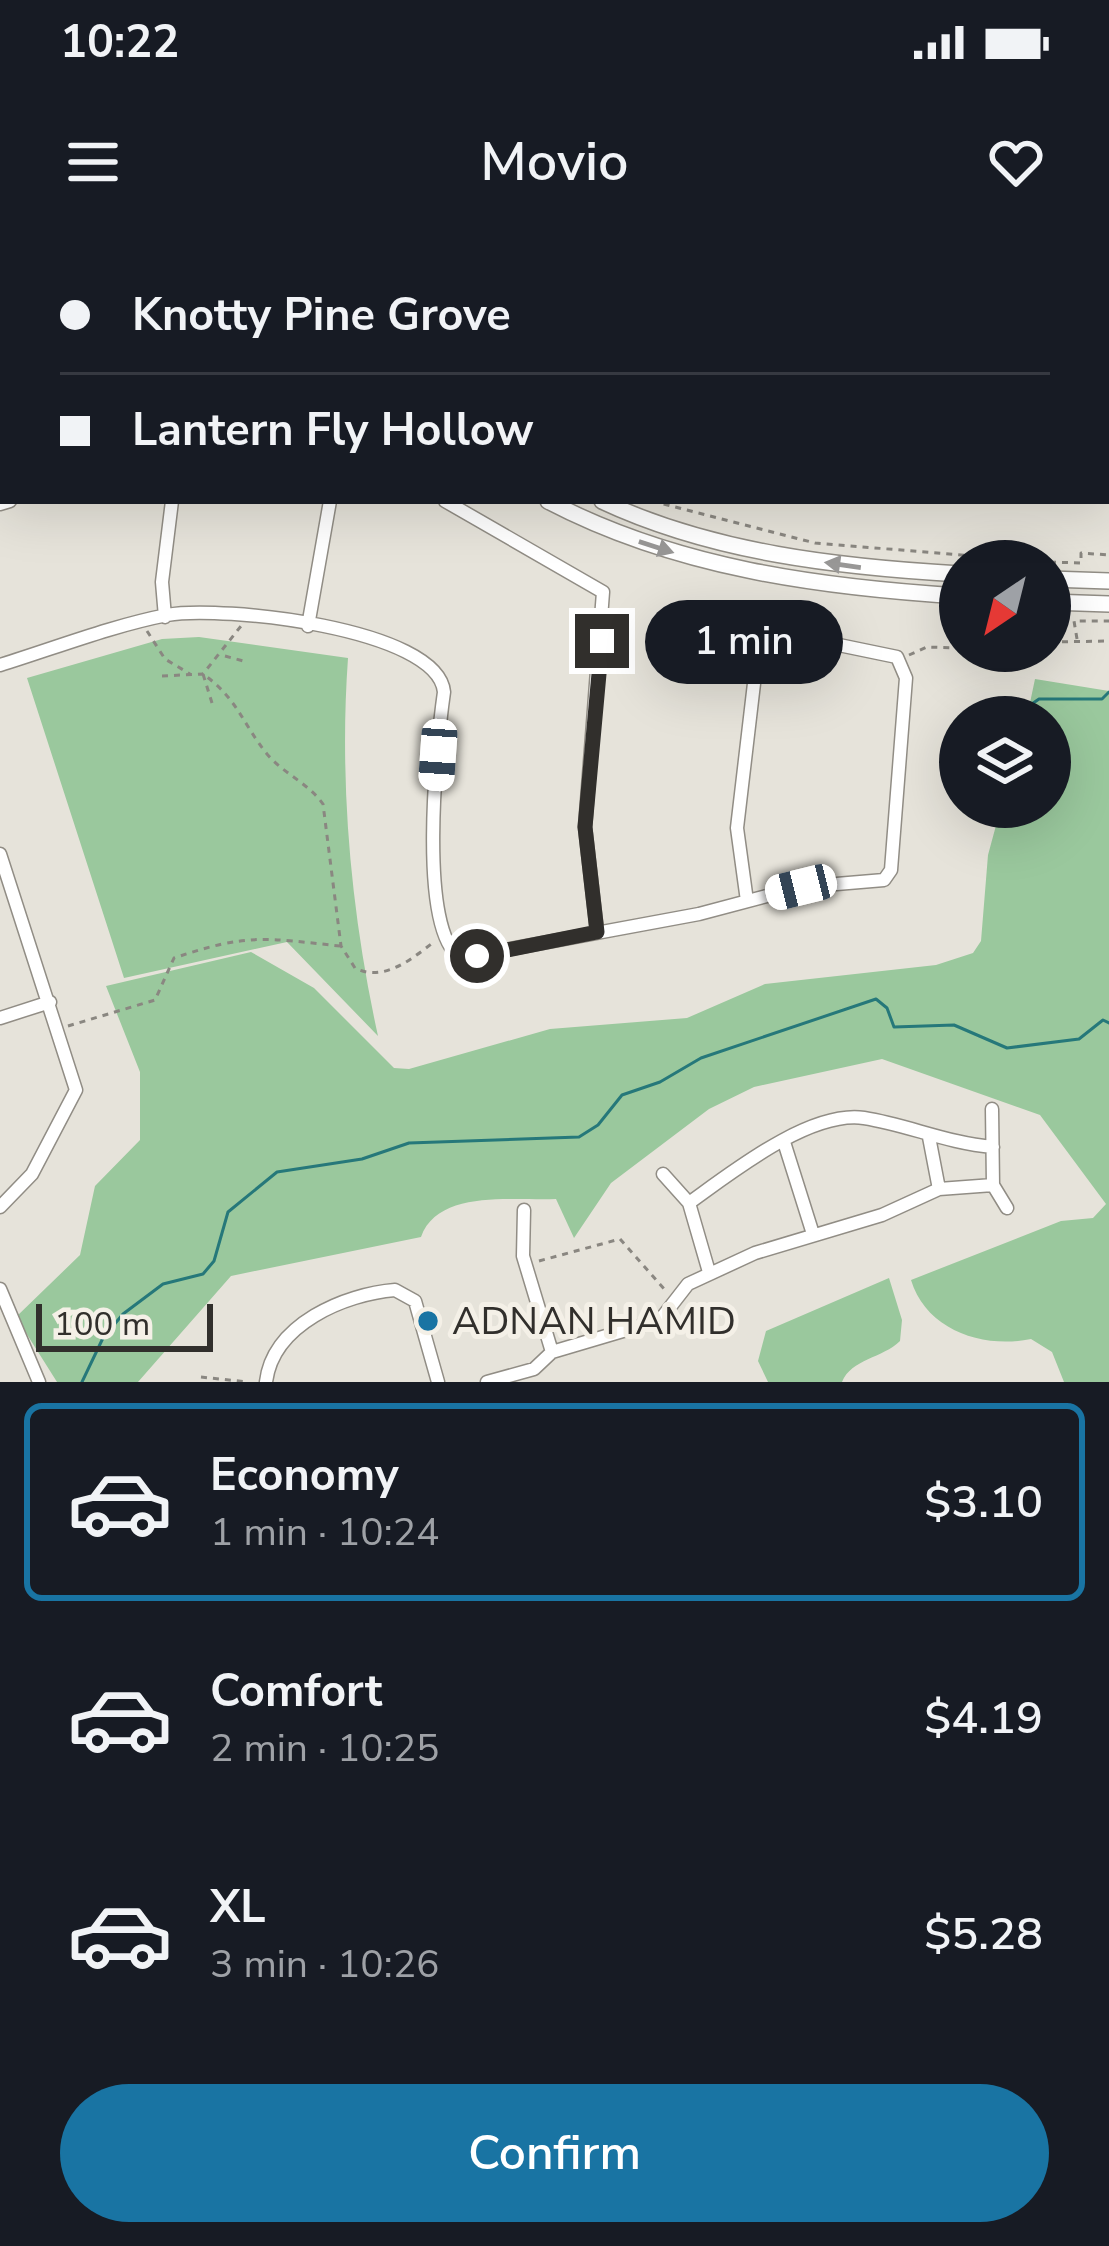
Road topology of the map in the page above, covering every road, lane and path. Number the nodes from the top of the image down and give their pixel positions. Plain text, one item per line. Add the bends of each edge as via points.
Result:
1 (172, 504) edge
2 (329, 504) edge
3 (450, 504) edge
4 (555, 504) edge
5 (610, 504) edge
6 (662, 504) edge
7 (939, 553) edge
8 (1109, 555) edge
9 (1071, 563) edge
10 (939, 572) edge
11 (1071, 580) edge
12 (1109, 581) edge
13 (939, 595) edge
14 (1071, 603) edge
15 (1109, 604) edge
16 (248, 614) junction
17 (165, 617) junction
18 (142, 621) junction
19 (1109, 621) edge
20 (308, 626) junction
21 (1109, 640) edge
22 (1071, 641) edge
23 (1077, 641) junction
24 (939, 647) edge
25 (222, 656) junction
26 (900, 659) junction
27 (247, 662) dead end
28 (0, 665) edge
29 (191, 674) junction
30 (203, 674) junction
31 (162, 676) dead end
32 (212, 703) dead end
33 (0, 854) edge
34 (747, 901) junction
35 (597, 932) junction
36 (441, 936) junction
37 (341, 946) junction
38 (50, 1002) junction
39 (0, 1018) edge
40 (59, 1028) junction
41 (992, 1109) dead end
42 (928, 1137) junction
43 (784, 1142) junction
44 (993, 1147) junction
45 (663, 1174) dead end
46 (993, 1185) junction
47 (939, 1189) junction
48 (689, 1203) junction
49 (0, 1207) edge
50 (1006, 1208) dead end
51 (524, 1210) dead end
52 (813, 1234) junction
53 (526, 1265) junction
54 (709, 1272) junction
55 (0, 1289) edge
56 (677, 1296) junction
57 (552, 1352) junction
58 (201, 1377) dead end
59 (39, 1382) edge
60 (248, 1382) edge
61 (266, 1382) edge
62 (437, 1382) edge
63 (487, 1382) edge

1 - 17 street
2 - 20 street
3 - 35 street via 603,592 585,827
4 -> 13 main road via 673,553 766,575
10 -> 5 main road via 779,555
6 - 7 path via 763,534
8 - 9 path via 1081,553 1081,563
11 - 12 main road
14 - 15 main road
16 - 17 street
16 - 20 street
16 - 25 path
17 - 18 street
18 - 28 street
18 - 29 path via 165,659
19 - 23 path via 1074,621
20 - 36 street via 383,641 443,679 433,836
21 - 23 path
22 - 23 path
24 - 26 path
25 - 27 path
25 - 30 path
26 - 34 street via 906,678 891,870 884,880
26 - 34 street via 776,632 759,641 737,828
29 - 30 path
29 - 31 path
30 - 32 path
30 - 37 path via 231,694 269,757 323,804
33 - 38 street
34 - 35 street
35 - 36 street via 462,958
36 - 37 path via 375,974 355,968
37 - 40 path via 265,935 228,940 174,958 155,1000
38 - 39 street
38 - 40 street
40 - 49 street via 74,1097 32,1174
41 - 44 street
42 - 43 street via 853,1117
42 - 44 street
42 - 47 street
43 - 48 street
43 - 52 street
44 - 46 street
45 - 48 street
46 - 47 street
46 - 50 street
47 - 52 street via 882,1216
48 - 54 street
51 - 53 street
52 - 54 street
53 - 56 path via 620,1239 658,1286
53 - 57 street
54 - 56 street
55 - 59 street
56 - 57 street via 646,1327
57 - 63 street via 534,1370
58 - 60 path
61 - 62 street via 310,1318 333,1303 395,1290 415,1301

